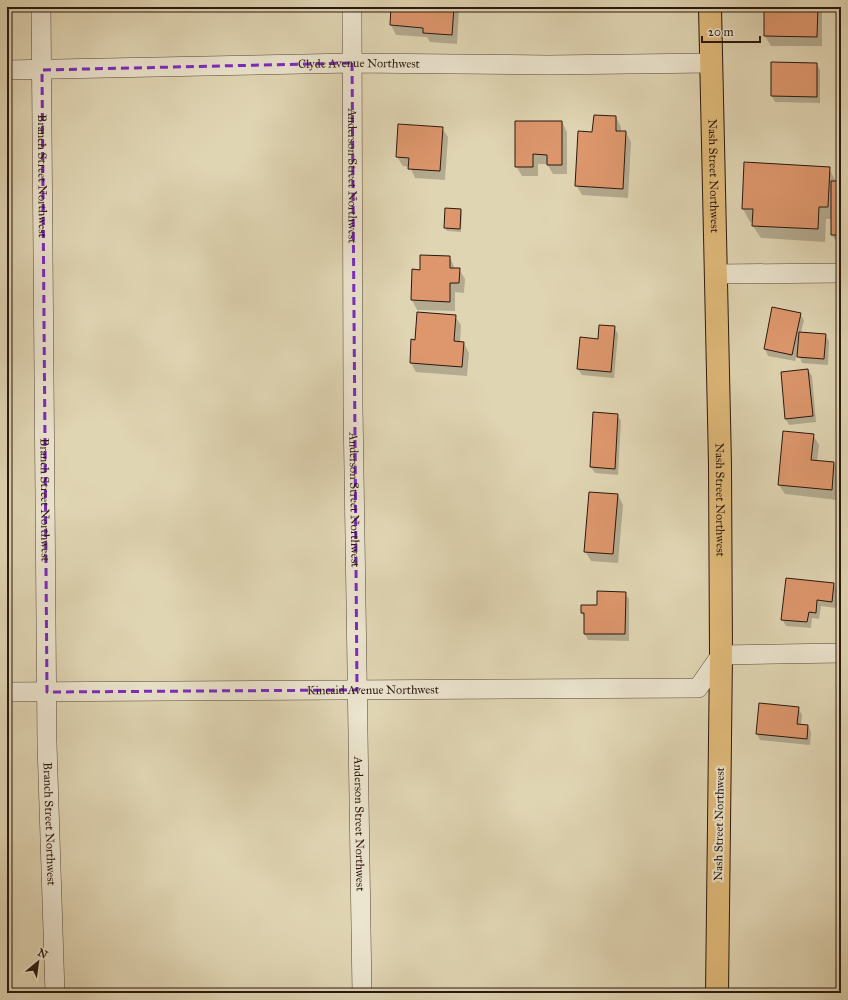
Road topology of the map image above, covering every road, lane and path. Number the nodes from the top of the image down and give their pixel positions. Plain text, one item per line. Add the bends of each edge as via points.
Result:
1 (41, 7) edge
2 (352, 7) edge
3 (710, 7) edge
4 (352, 63) junction
5 (711, 63) junction
6 (7, 70) edge
7 (42, 70) junction
8 (841, 273) edge
9 (715, 274) junction
10 (841, 653) edge
11 (721, 655) junction
12 (357, 690) junction
13 (7, 692) edge
14 (47, 692) junction
15 (55, 993) edge
16 (362, 993) edge
17 (717, 993) edge

1 - 7 street, Branch Street Northwest
2 - 4 street, Anderson Street Northwest
3 - 5 main road, Nash Street Northwest
4 - 5 street, Clyde Avenue Northwest
4 - 7 street, Clyde Avenue Northwest
4 - 12 street, Anderson Street Northwest
5 - 9 main road, Nash Street Northwest
6 - 7 street, Clyde Avenue Northwest
7 - 14 street, Branch Street Northwest
8 - 9 street
9 - 11 main road, Nash Street Northwest via 720,464
10 - 11 street
11 - 12 street, Kincaid Avenue Northwest via 698,688
11 - 17 main road, Nash Street Northwest
12 - 14 street, Kincaid Avenue Northwest
12 - 16 street, Anderson Street Northwest
13 - 14 street, Kincaid Avenue Northwest
14 - 15 street, Branch Street Northwest

